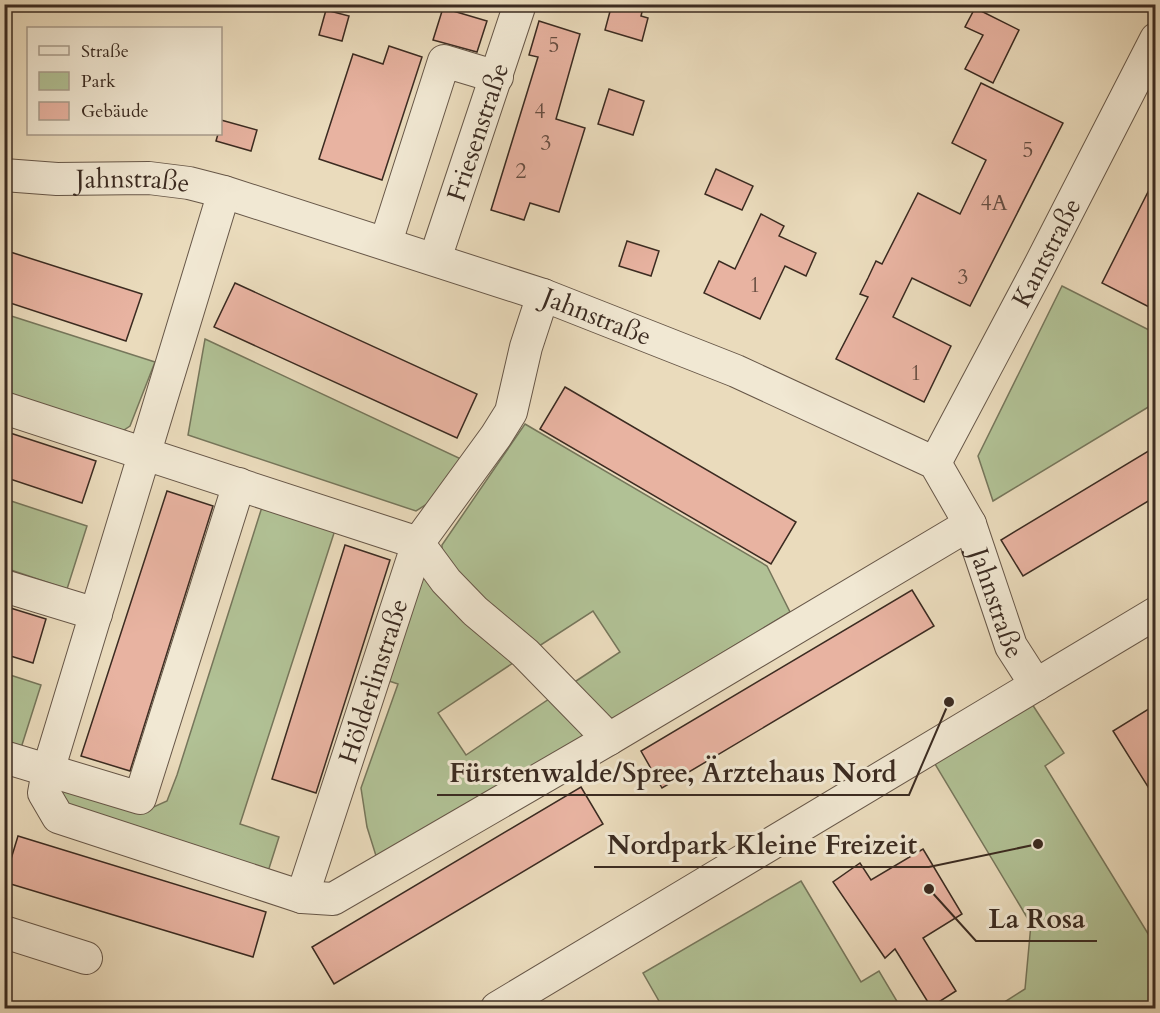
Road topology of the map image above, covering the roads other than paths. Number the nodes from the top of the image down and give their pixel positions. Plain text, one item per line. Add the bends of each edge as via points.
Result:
1 (520, 4) edge
2 (1155, 39) edge
3 (497, 77) junction
4 (4, 175) edge
5 (224, 192) junction
6 (386, 242) junction
7 (435, 260) junction
8 (543, 295) junction
9 (4, 408) edge
10 (146, 453) junction
11 (934, 463) junction
12 (239, 484) junction
13 (970, 524) junction
14 (418, 543) junction
15 (4, 586) edge
16 (1155, 613) edge
17 (96, 614) junction
18 (1036, 685) junction
19 (609, 739) junction
20 (4, 757) edge
21 (48, 771) junction
22 (302, 897) junction
23 (4, 932) edge
24 (86, 958) dead end
25 (498, 1008) edge

1 - 3 street, Friesenstraße
2 - 11 street, Kantstraße
3 - 6 street via 444,61
3 - 7 street, Friesenstraße
4 - 5 street, Jahnstraße via 149,178
5 - 6 street, Jahnstraße
5 - 10 street
6 - 7 street, Jahnstraße
7 - 8 street, Jahnstraße
8 - 11 street, Jahnstraße via 736,371
8 - 14 street, Hölderlinstraße via 511,412
9 - 10 street
10 - 12 street
10 - 17 street
11 - 13 street, Jahnstraße
12 - 14 street
12 - 21 street via 140,798
13 - 18 street, Jahnstraße via 1011,646
13 - 19 street
14 - 19 street via 446,581 525,653
14 - 22 street, Hölderlinstraße
15 - 17 street
16 - 18 street
17 - 21 street
18 - 25 street
19 - 22 street via 333,899
20 - 21 street
21 - 22 street via 44,794 58,817
23 - 24 street

